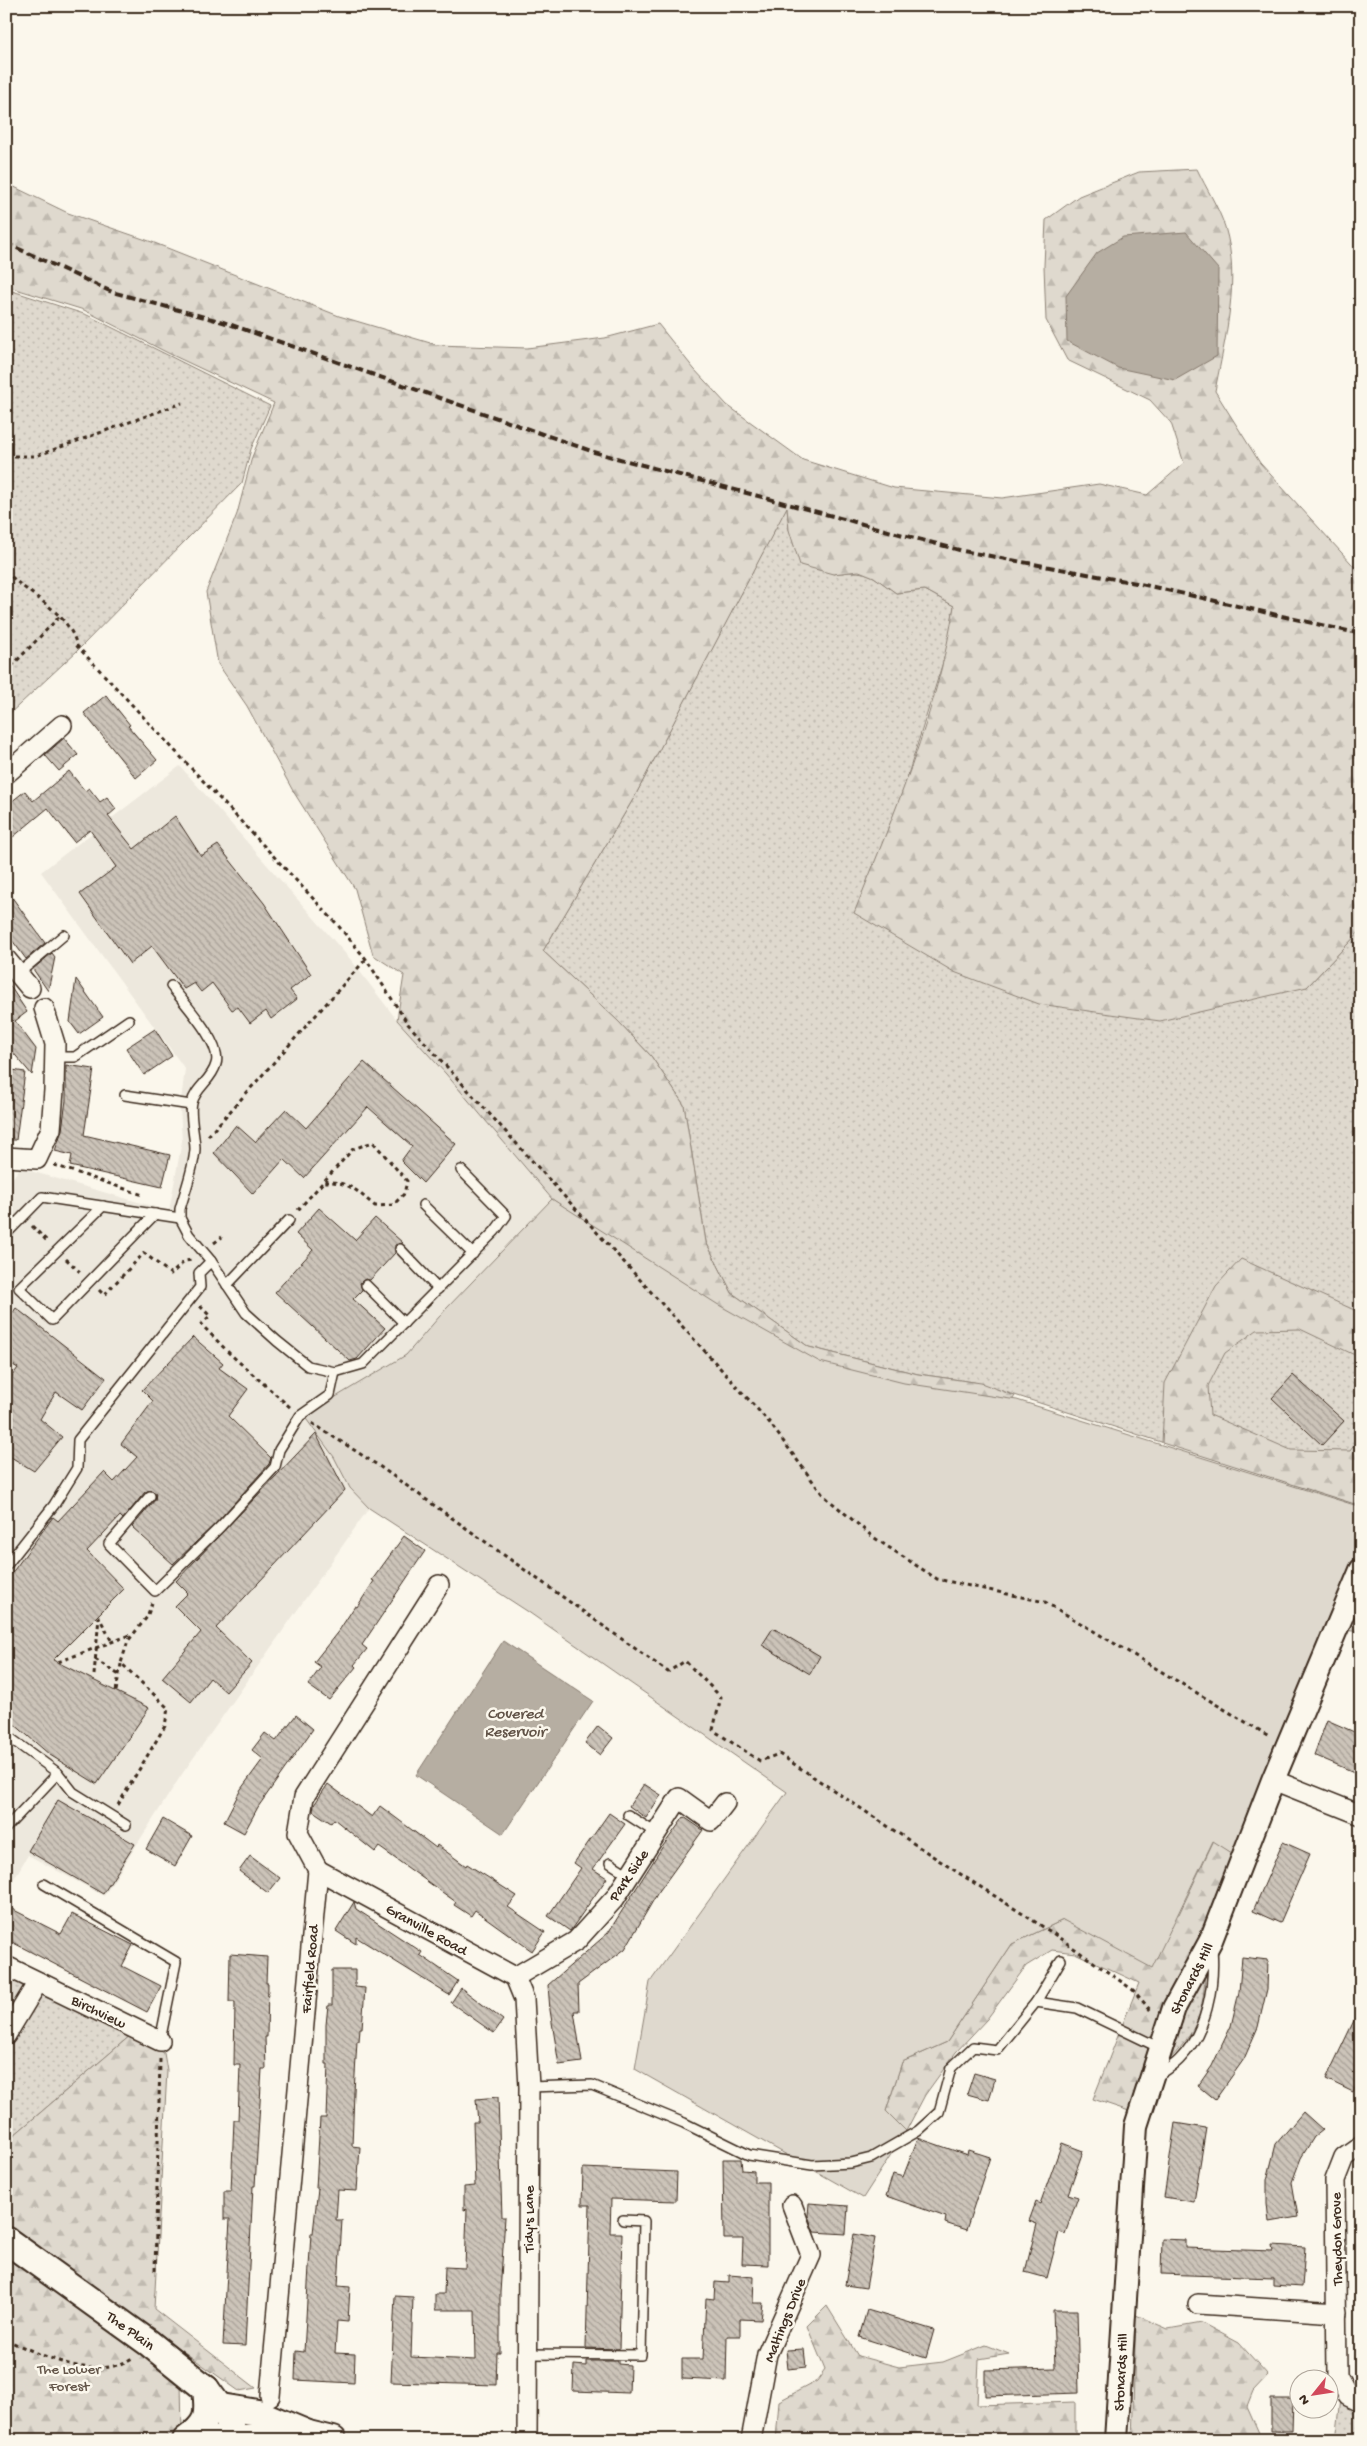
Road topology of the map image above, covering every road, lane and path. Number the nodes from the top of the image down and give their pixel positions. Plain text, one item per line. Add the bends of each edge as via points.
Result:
1 (182, 403) dead end
2 (6, 456) edge
3 (6, 571) edge
4 (60, 616) junction
5 (6, 672) edge
6 (62, 725) dead end
7 (6, 774) edge
8 (64, 935) dead end
9 (366, 959) junction
10 (13, 966) edge
11 (171, 986) dead end
12 (30, 988) dead end
13 (44, 1008) dead end
14 (129, 1020) dead end
15 (55, 1058) junction
16 (125, 1095) dead end
17 (191, 1104) junction
18 (195, 1152) junction
19 (6, 1157) edge
20 (37, 1158) junction
21 (461, 1170) dead end
22 (324, 1182) junction
23 (143, 1195) dead end
24 (423, 1205) dead end
25 (103, 1206) junction
26 (155, 1214) junction
27 (180, 1218) junction
28 (289, 1220) joint
29 (6, 1234) edge
30 (222, 1237) dead end
31 (400, 1249) dead end
32 (204, 1252) junction
33 (473, 1254) junction
34 (211, 1261) junction
35 (198, 1272) junction
36 (227, 1285) junction
37 (366, 1285) dead end
38 (438, 1289) junction
39 (191, 1298) junction
40 (404, 1322) junction
41 (335, 1372) junction
42 (300, 1416) junction
43 (150, 1496) dead end
44 (6, 1566) edge
45 (1361, 1570) edge
46 (439, 1585) dead end
47 (155, 1591) junction
48 (133, 1634) junction
49 (112, 1642) junction
50 (97, 1648) junction
51 (95, 1659) junction
52 (58, 1662) dead end
53 (121, 1663) junction
54 (94, 1675) dead end
55 (119, 1675) junction
56 (116, 1691) dead end
57 (6, 1735) edge
58 (1286, 1747) junction
59 (58, 1773) junction
60 (1273, 1780) junction
61 (725, 1803) dead end
62 (112, 1815) junction
63 (628, 1815) dead end
64 (1361, 1815) edge
65 (126, 1825) dead end
66 (6, 1828) edge
67 (656, 1833) junction
68 (610, 1862) dead end
69 (318, 1870) junction
70 (629, 1875) junction
71 (44, 1884) dead end
72 (1211, 1940) junction
73 (1062, 1960) dead end
74 (6, 1966) edge
75 (515, 1978) junction
76 (38, 1982) junction
77 (1036, 2002) junction
78 (1168, 2026) junction
79 (6, 2035) edge
80 (160, 2041) junction
81 (1160, 2048) junction
82 (1149, 2083) junction
83 (529, 2087) junction
84 (1361, 2145) edge
85 (792, 2205) dead end
86 (623, 2220) dead end
87 (6, 2240) edge
88 (155, 2271) dead end
89 (1198, 2304) dead end
90 (1337, 2313) junction
91 (6, 2340) edge
92 (149, 2342) junction
93 (528, 2354) junction
94 (270, 2396) dead end
95 (214, 2398) junction
96 (1361, 2402) edge
97 (320, 2437) edge
98 (227, 2439) edge
99 (186, 2440) edge
100 (527, 2440) edge
101 (750, 2440) edge
102 (1116, 2440) edge

1 - 2 path via 36,456
3 - 4 path
4 - 5 path
4 - 9 path via 75,636 78,646
6 - 7 street
8 - 10 lane
9 - 18 path
9 - 58 path via 408,1024 769,1422 824,1495 873,1537 937,1579 1045,1602
10 - 12 street
11 - 17 lane via 188,1016 212,1041 217,1055 218,1070 196,1092
13 - 15 street via 55,1044
14 - 15 lane via 75,1057
15 - 20 street via 51,1129
16 - 17 lane
17 - 18 lane
18 - 27 lane
19 - 20 street
20 - 23 path
21 - 33 lane via 506,1216
22 - 22 path via 339,1181 353,1187 375,1206 393,1205 404,1194 407,1181 372,1142 353,1149
22 - 28 path
24 - 33 lane
25 - 26 lane
25 - 26 lane via 20,1288 52,1320
25 - 29 lane via 42,1197
26 - 27 lane
27 - 32 lane
28 - 36 lane
30 - 32 path
31 - 38 lane
32 - 34 lane
32 - 35 path via 195,1260
33 - 38 lane
34 - 35 lane
34 - 36 lane
35 - 39 lane via 200,1287
36 - 41 lane via 246,1313 292,1354 308,1366
37 - 40 lane
38 - 40 lane
39 - 42 path via 210,1316 201,1324
39 - 44 lane via 78,1440 77,1468 54,1505
40 - 41 lane via 363,1364
41 - 42 lane via 330,1395
42 - 47 lane via 279,1450 274,1467 220,1527
42 - 78 path via 378,1466 668,1672 685,1661 721,1697 713,1730 760,1761 779,1754 1081,1953 1133,1990
43 - 47 lane via 109,1544
45 - 58 street, Stonards Hill
46 - 69 street via 304,1797 298,1833
47 - 48 path via 147,1617
48 - 49 path
48 - 53 path
49 - 50 path
49 - 50 path via 99,1618
50 - 51 path
50 - 52 path
51 - 54 path
51 - 55 path
53 - 55 path
53 - 62 path via 168,1708 165,1726
55 - 56 path
57 - 59 lane
58 - 60 street, Stonards Hill
59 - 62 lane via 73,1792
59 - 66 lane
60 - 64 street
60 - 72 street, Stonards Hill
61 - 67 street, Park Side via 711,1821 679,1798
62 - 65 lane
63 - 67 lane
67 - 70 street, Park Side
68 - 70 lane
69 - 75 street, Granville Road
69 - 94 street, Fairfield Road
70 - 75 street, Park Side via 615,1898 576,1941
71 - 80 lane via 176,1962
72 - 78 street, Stonards Hill via 1174,2008
72 - 82 lane via 1213,1979 1209,2004 1197,2033 1180,2059
73 - 77 lane
74 - 76 street, Birchview
75 - 83 street, Tidy's Lane via 524,1999
76 - 79 street
76 - 80 street, Birchview
77 - 81 lane via 1077,2008
77 - 83 lane via 997,2050 972,2047 951,2068 939,2112 918,2131 872,2158 851,2163 812,2165 749,2155 684,2123 592,2085
78 - 81 street, Stonards Hill
80 - 88 path
81 - 82 street, Stonards Hill
82 - 102 street, Stonards Hill via 1136,2126
83 - 93 street, Tidy's Lane
84 - 90 street, Theydon Grove via 1344,2157 1335,2180
85 - 101 street, Maltings Drive via 812,2255 767,2354
86 - 93 lane via 644,2221 641,2355
87 - 92 main road, The Plain
89 - 90 street
90 - 96 street, Theydon Grove via 1337,2376 1348,2396
91 - 92 path via 67,2364 108,2369 130,2359
92 - 95 main road, The Plain
93 - 100 street, Tidy's Lane
95 - 97 main road
95 - 98 main road, The Plain
95 - 99 main road via 199,2430
97 - 98 main road

